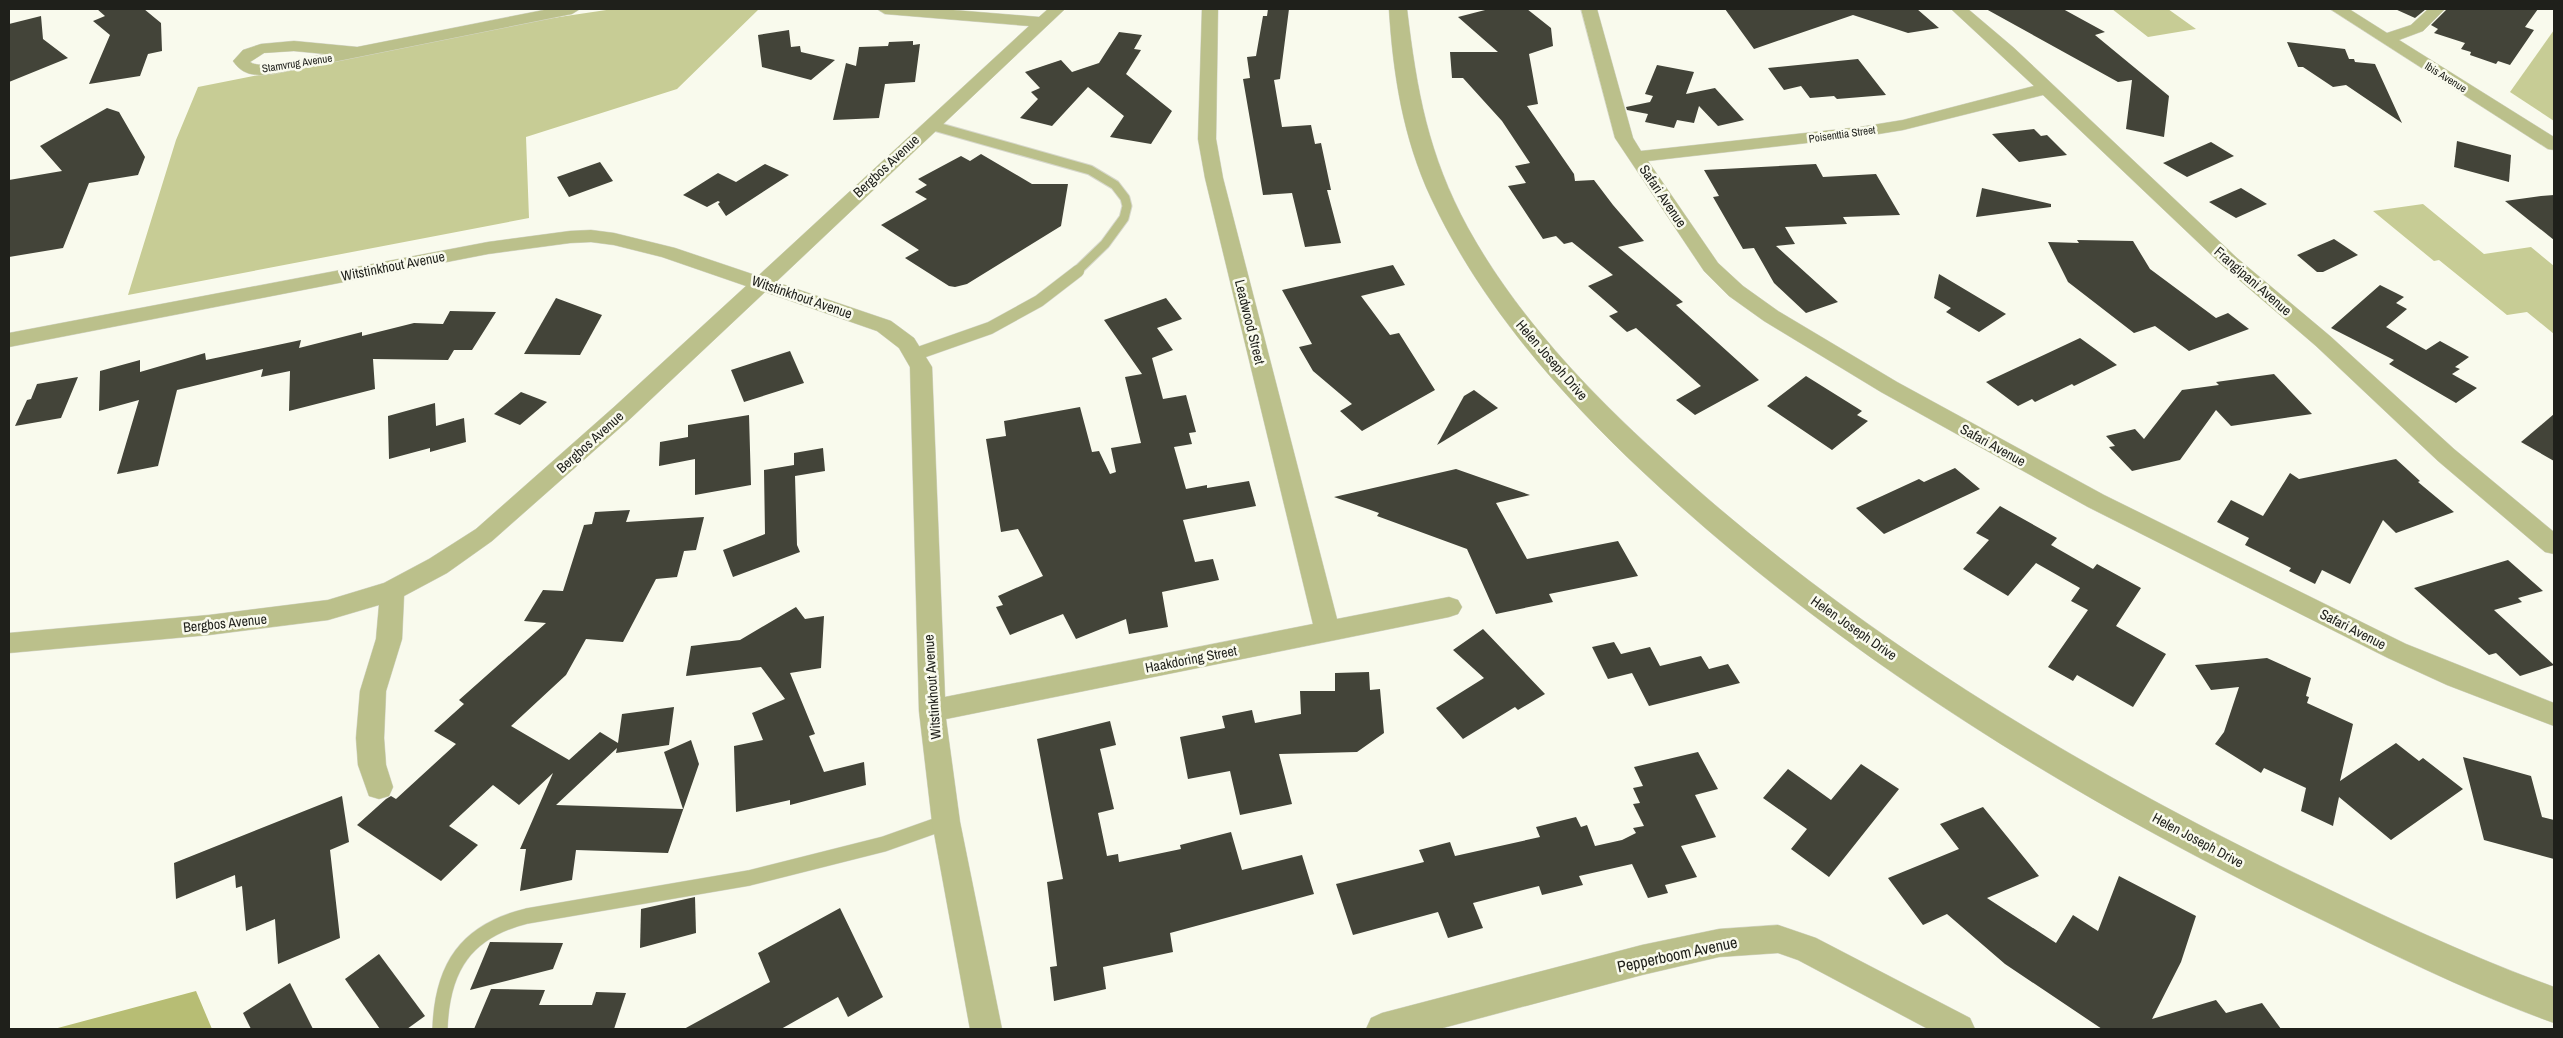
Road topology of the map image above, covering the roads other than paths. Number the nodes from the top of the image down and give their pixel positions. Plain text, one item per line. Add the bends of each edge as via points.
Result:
1 (572, 9) edge
2 (885, 9) edge
3 (1210, 9) edge
4 (1398, 9) edge
5 (1589, 9) edge
6 (1959, 9) edge
7 (2338, 9) edge
8 (2437, 9) edge
9 (1049, 15) edge
10 (2386, 39) junction
11 (356, 52) junction
12 (2045, 89) junction
13 (930, 125) junction
14 (2554, 145) edge
15 (1636, 157) junction
16 (760, 282) junction
17 (9, 340) edge
18 (916, 354) junction
19 (2554, 545) edge
20 (392, 591) junction
21 (1449, 607) dead end
22 (1328, 632) junction
23 (9, 643) edge
24 (932, 711) junction
25 (2554, 715) edge
26 (379, 787) dead end
27 (946, 822) junction
28 (2554, 1005) edge
29 (440, 1029) edge
30 (986, 1029) edge
31 (1382, 1029) edge
32 (1959, 1029) edge

1 - 11 street, Stamvrug Avenue
2 - 9 street
3 - 22 street, Leadwood Street via 1207,139 1214,178
4 - 28 street, Helen Joseph Drive via 1405,73 1424,156 1474,258 1558,371 1702,511 1796,587 1930,682 2095,785 2226,856 2367,925
5 - 15 street, Safari Avenue via 1618,120
6 - 12 street, Frangipani Avenue
7 - 10 street, Ibis Avenue
8 - 10 street via 2417,28
9 - 13 street, Bergbos Avenue
10 - 14 street, Ibis Avenue
11 - 11 street, Stamvrug Avenue via 278,47 250,53 241,62 245,67 261,70
12 - 15 street, Poisenttia Street via 1860,132
12 - 19 street, Frangipani Avenue via 2230,262 2446,455
13 - 16 street, Bergbos Avenue
13 - 18 lane via 1090,170 1115,185 1127,206 1124,218 1105,244 1078,271 1039,301 990,328
15 - 25 street, Safari Avenue via 1717,273 1736,291 1780,321 1889,386 2096,501 2396,651
16 - 17 street, Witstinkhout Avenue via 635,244 602,237 570,237 488,248
16 - 18 street, Witstinkhout Avenue via 884,326 907,342
16 - 20 street, Bergbos Avenue via 622,413 492,529 438,566
18 - 24 street, Witstinkhout Avenue via 923,382
20 - 23 street, Bergbos Avenue via 328,610 271,618
20 - 26 street via 389,639 372,691 370,738 372,765
21 - 22 street, Haakdoring Street
22 - 24 street, Haakdoring Street
24 - 27 street, Witstinkhout Avenue
27 - 29 lane via 884,844 749,878 536,914 501,923 471,943 456,964 446,984
27 - 30 street, Witstinkhout Avenue
31 - 32 street, Pepperboom Avenue via 1642,960 1719,943 1778,939 1805,948

